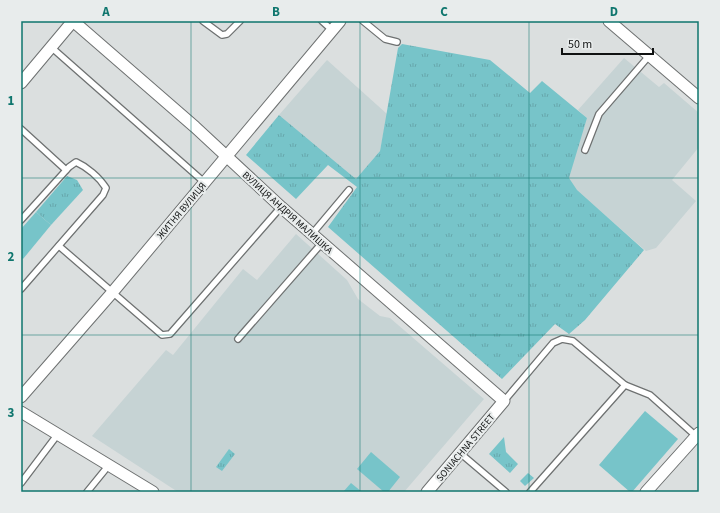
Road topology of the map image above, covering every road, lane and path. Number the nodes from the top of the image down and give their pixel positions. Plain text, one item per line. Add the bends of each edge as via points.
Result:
1 (73, 21) edge
2 (203, 21) edge
3 (240, 21) edge
4 (322, 21) edge
5 (340, 21) edge
6 (363, 21) edge
7 (608, 21) edge
8 (332, 30) junction
9 (397, 42) dead end
10 (51, 47) junction
11 (649, 56) junction
12 (21, 83) edge
13 (699, 98) edge
14 (21, 129) edge
15 (585, 150) dead end
16 (226, 156) junction
17 (66, 170) junction
18 (204, 182) junction
19 (349, 190) dead end
20 (281, 207) junction
21 (21, 220) edge
22 (312, 234) junction
23 (322, 243) junction
24 (59, 246) junction
25 (21, 289) edge
26 (113, 292) junction
27 (238, 339) dead end
28 (625, 384) junction
29 (21, 396) edge
30 (504, 401) junction
31 (21, 412) edge
32 (58, 434) junction
33 (698, 434) edge
34 (460, 453) junction
35 (109, 465) junction
36 (21, 483) edge
37 (87, 492) edge
38 (153, 492) edge
39 (427, 492) edge
40 (506, 492) edge
41 (530, 492) edge
42 (646, 492) edge

1 - 10 street
1 - 16 street, ВУЛИЦЯ АНДРІЯ МАЛИШКА
2 - 3 lane via 222,35 227,34
4 - 8 lane
5 - 8 street, ЖИТНЯ ВУЛИЦЯ
6 - 9 lane via 385,38
7 - 11 street
8 - 16 street, ЖИТНЯ ВУЛИЦЯ
10 - 12 street
10 - 18 lane
11 - 13 street
11 - 15 lane via 599,114
14 - 17 lane
16 - 18 street, ЖИТНЯ ВУЛИЦЯ
16 - 20 street, ВУЛИЦЯ АНДРІЯ МАЛИШКА
17 - 21 lane
17 - 24 lane via 76,162 84,165 106,188 103,195
18 - 26 street, ЖИТНЯ ВУЛИЦЯ
19 - 22 lane
20 - 22 street, ВУЛИЦЯ АНДРІЯ МАЛИШКА
20 - 26 lane via 170,334 162,335
22 - 23 street, ВУЛИЦЯ АНДРІЯ МАЛИШКА
23 - 27 lane
23 - 30 street, ВУЛИЦЯ АНДРІЯ МАЛИШКА
24 - 25 lane
24 - 26 lane
26 - 29 street, ЖИТНЯ ВУЛИЦЯ
28 - 30 lane via 574,341 562,339 553,343
28 - 33 lane via 650,395
28 - 41 lane
30 - 34 street, SONIACHNA STREET
31 - 32 street
32 - 35 street
32 - 36 lane
33 - 42 street
34 - 39 street, SONIACHNA STREET
34 - 40 lane
35 - 37 lane
35 - 38 street

